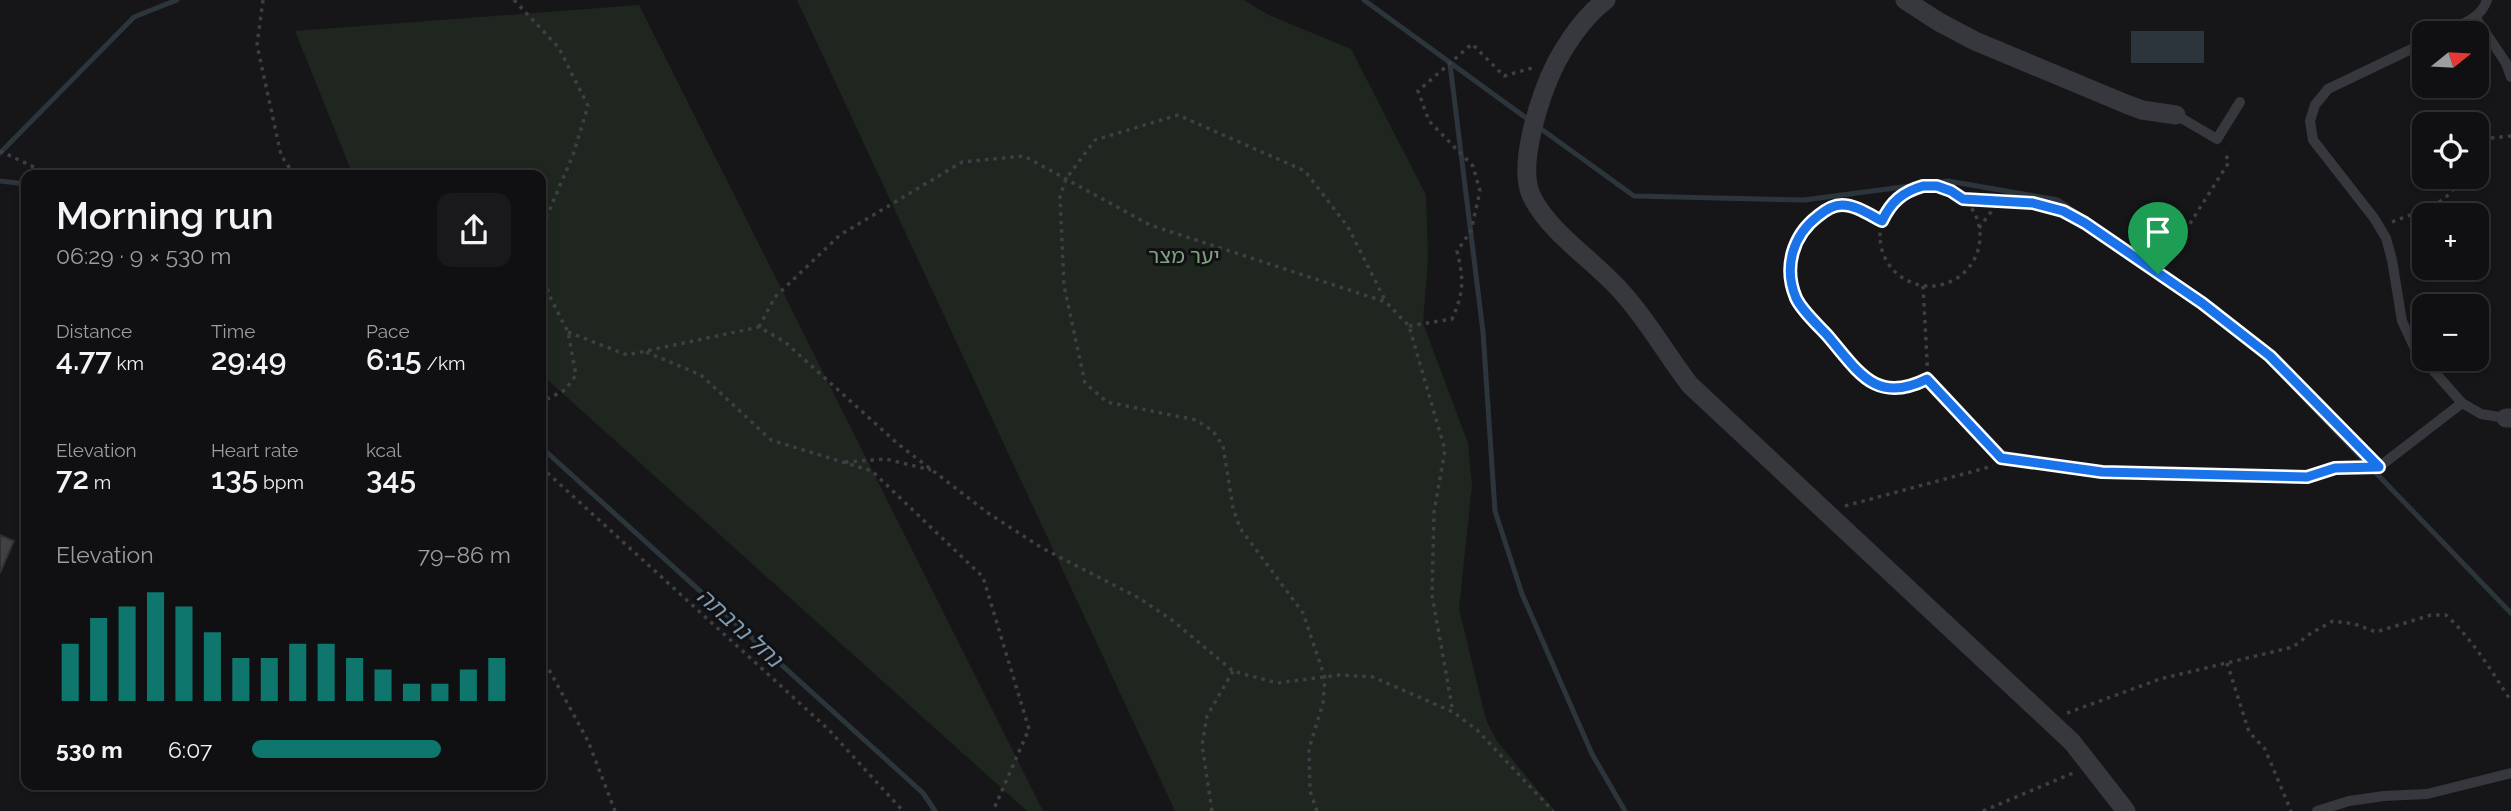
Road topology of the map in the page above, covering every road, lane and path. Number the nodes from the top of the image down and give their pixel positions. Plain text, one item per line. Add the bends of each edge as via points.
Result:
1 (263, 0) edge
2 (514, 0) edge
3 (1605, 0) edge
4 (1905, 0) edge
5 (2487, 0) edge
6 (2475, 17) junction
7 (2467, 21) edge
8 (2412, 49) edge
9 (1538, 59) dead end
10 (2511, 77) edge
11 (2240, 102) dead end
12 (2176, 115) joint
13 (2511, 136) edge
14 (2489, 138) edge
15 (2217, 139) junction
16 (0, 151) edge
17 (40, 170) edge
18 (290, 170) edge
19 (1066, 179) junction
20 (2455, 189) edge
21 (1963, 199) junction
22 (1999, 201) junction
23 (546, 218) edge
24 (1882, 221) junction
25 (2380, 227) junction
26 (1979, 228) junction
27 (2158, 274) junction
28 (546, 283) edge
29 (1923, 286) junction
30 (1386, 302) junction
31 (1409, 326) junction
32 (759, 327) junction
33 (568, 332) junction
34 (645, 351) junction
35 (1927, 379) junction
36 (546, 400) edge
37 (2462, 403) junction
38 (2509, 418) edge
39 (2001, 458) junction
40 (843, 462) junction
41 (2379, 467) junction
42 (933, 470) junction
43 (546, 472) edge
44 (1825, 512) junction
45 (2227, 663) junction
46 (546, 664) edge
47 (1233, 671) junction
48 (1325, 678) junction
49 (2511, 701) edge
50 (1453, 712) junction
51 (2049, 720) junction
52 (2076, 772) dead end
53 (2511, 773) edge
54 (615, 811) edge
55 (903, 811) edge
56 (993, 811) edge
57 (1212, 811) edge
58 (1317, 811) edge
59 (1553, 811) edge
60 (1983, 811) edge
61 (2126, 811) edge
62 (2291, 811) edge
63 (2317, 811) edge

1 - 18 path via 257,46 281,155
2 - 23 path via 559,48 587,106 573,155
3 - 44 street via 1593,9 1550,79 1525,168 1531,195 1549,222 1648,323 1690,385
4 - 12 street via 1988,46 2142,110
5 - 6 lane
6 - 7 lane
6 - 10 lane
8 - 25 lane via 2328,89 2309,121 2313,139
9 - 31 path via 1532,68 1504,76 1472,44 1418,92 1429,121 1474,166 1480,191 1471,231 1457,251 1462,298 1452,319
11 - 15 lane
12 - 15 lane
13 - 14 path
15 - 27 path via 2229,162
16 - 17 path
19 - 30 path via 1150,225
19 - 30 path via 1095,140 1178,116 1305,171 1348,227
19 - 32 path via 1024,156 962,162 839,235 775,298
19 - 48 path via 1060,196 1064,286 1085,383 1107,402 1196,420 1213,431 1223,446 1240,528 1303,613
20 - 25 path via 2447,199
21 - 22 path
21 - 24 path via 1937,186 1923,186 1897,198
21 - 26 path
22 - 26 path
22 - 27 path via 2063,211
24 - 29 path via 1879,235 1886,261 1905,280
24 - 35 path via 1840,204 1803,228 1792,254 1790,274 1797,299 1866,380 1889,388 1911,387
25 - 37 lane via 2392,260 2407,335
26 - 29 path via 1978,249 1968,268 1945,284
27 - 41 path via 2270,356
28 - 33 path
29 - 35 path
30 - 31 path
31 - 50 path via 1446,450 1434,512 1432,595
32 - 34 path
32 - 42 path via 785,342
33 - 34 path via 627,355
33 - 36 path via 576,375 565,390
34 - 40 path via 701,375 771,440
35 - 39 path
37 - 38 lane via 2481,414
37 - 41 lane
39 - 41 lane via 2102,472 2307,477 2335,468
39 - 44 path via 1991,468
40 - 42 path via 886,460
40 - 56 path via 872,471 983,577 1029,729
42 - 47 path via 1042,548 1172,620
43 - 55 path via 828,729
44 - 51 street
45 - 49 path via 2293,647 2333,621 2376,632 2431,615 2446,615 2479,650
45 - 51 path via 2160,679
45 - 62 path via 2249,732 2265,749
46 - 54 path via 587,741
47 - 48 path via 1277,683
47 - 57 path via 1208,716 1202,745
48 - 50 path via 1373,677
48 - 58 path via 1323,703 1309,749 1310,791
50 - 59 path via 1477,730
51 - 61 street
52 - 60 path
53 - 63 lane via 2427,794 2350,801

